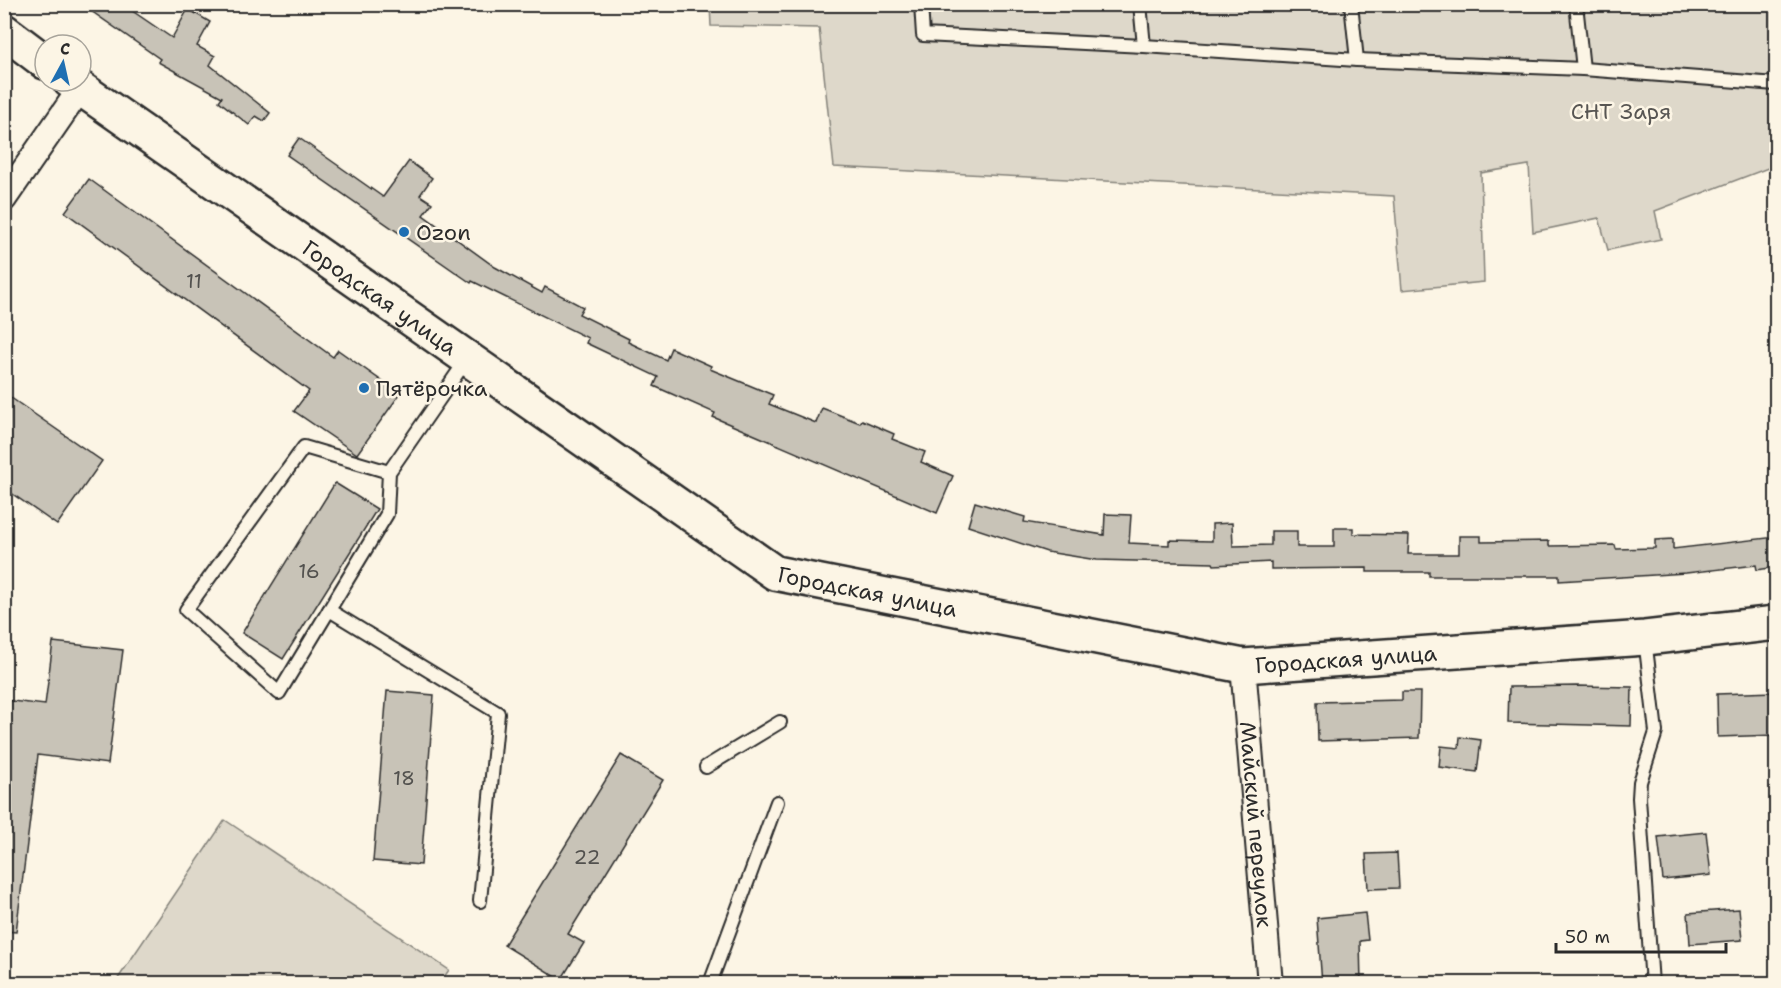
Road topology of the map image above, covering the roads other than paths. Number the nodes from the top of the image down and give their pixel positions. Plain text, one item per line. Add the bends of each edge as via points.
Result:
1 (921, 4) edge
2 (1140, 4) edge
3 (1351, 4) edge
4 (1576, 4) edge
5 (4, 31) edge
6 (1144, 45) junction
7 (33, 53) edge
8 (1358, 60) junction
9 (1583, 69) junction
10 (1776, 84) edge
11 (70, 93) edge
12 (86, 93) edge
13 (4, 200) edge
14 (467, 358) junction
15 (389, 472) junction
16 (329, 610) junction
17 (1776, 623) edge
18 (1645, 638) junction
19 (1244, 666) junction
20 (780, 722) dead end
21 (706, 767) dead end
22 (777, 802) dead end
23 (480, 901) dead end
24 (712, 978) dead end
25 (1270, 984) edge
26 (1652, 984) edge

1 - 6 lane via 923,35
2 - 6 lane
3 - 8 lane
4 - 9 lane
5 - 7 street
6 - 8 lane
8 - 9 lane
9 - 10 lane
11 - 13 street
12 - 14 street, Городская улица
14 - 15 lane
14 - 19 street, Городская улица via 775,573
15 - 16 lane via 387,514
15 - 16 lane via 304,447 186,610 279,693
16 - 23 lane via 498,712
17 - 18 street, Городская улица
18 - 19 street, Городская улица
18 - 26 lane via 1656,732 1640,782 1639,798
19 - 25 street, Майский переулок
20 - 21 lane
22 - 24 lane

